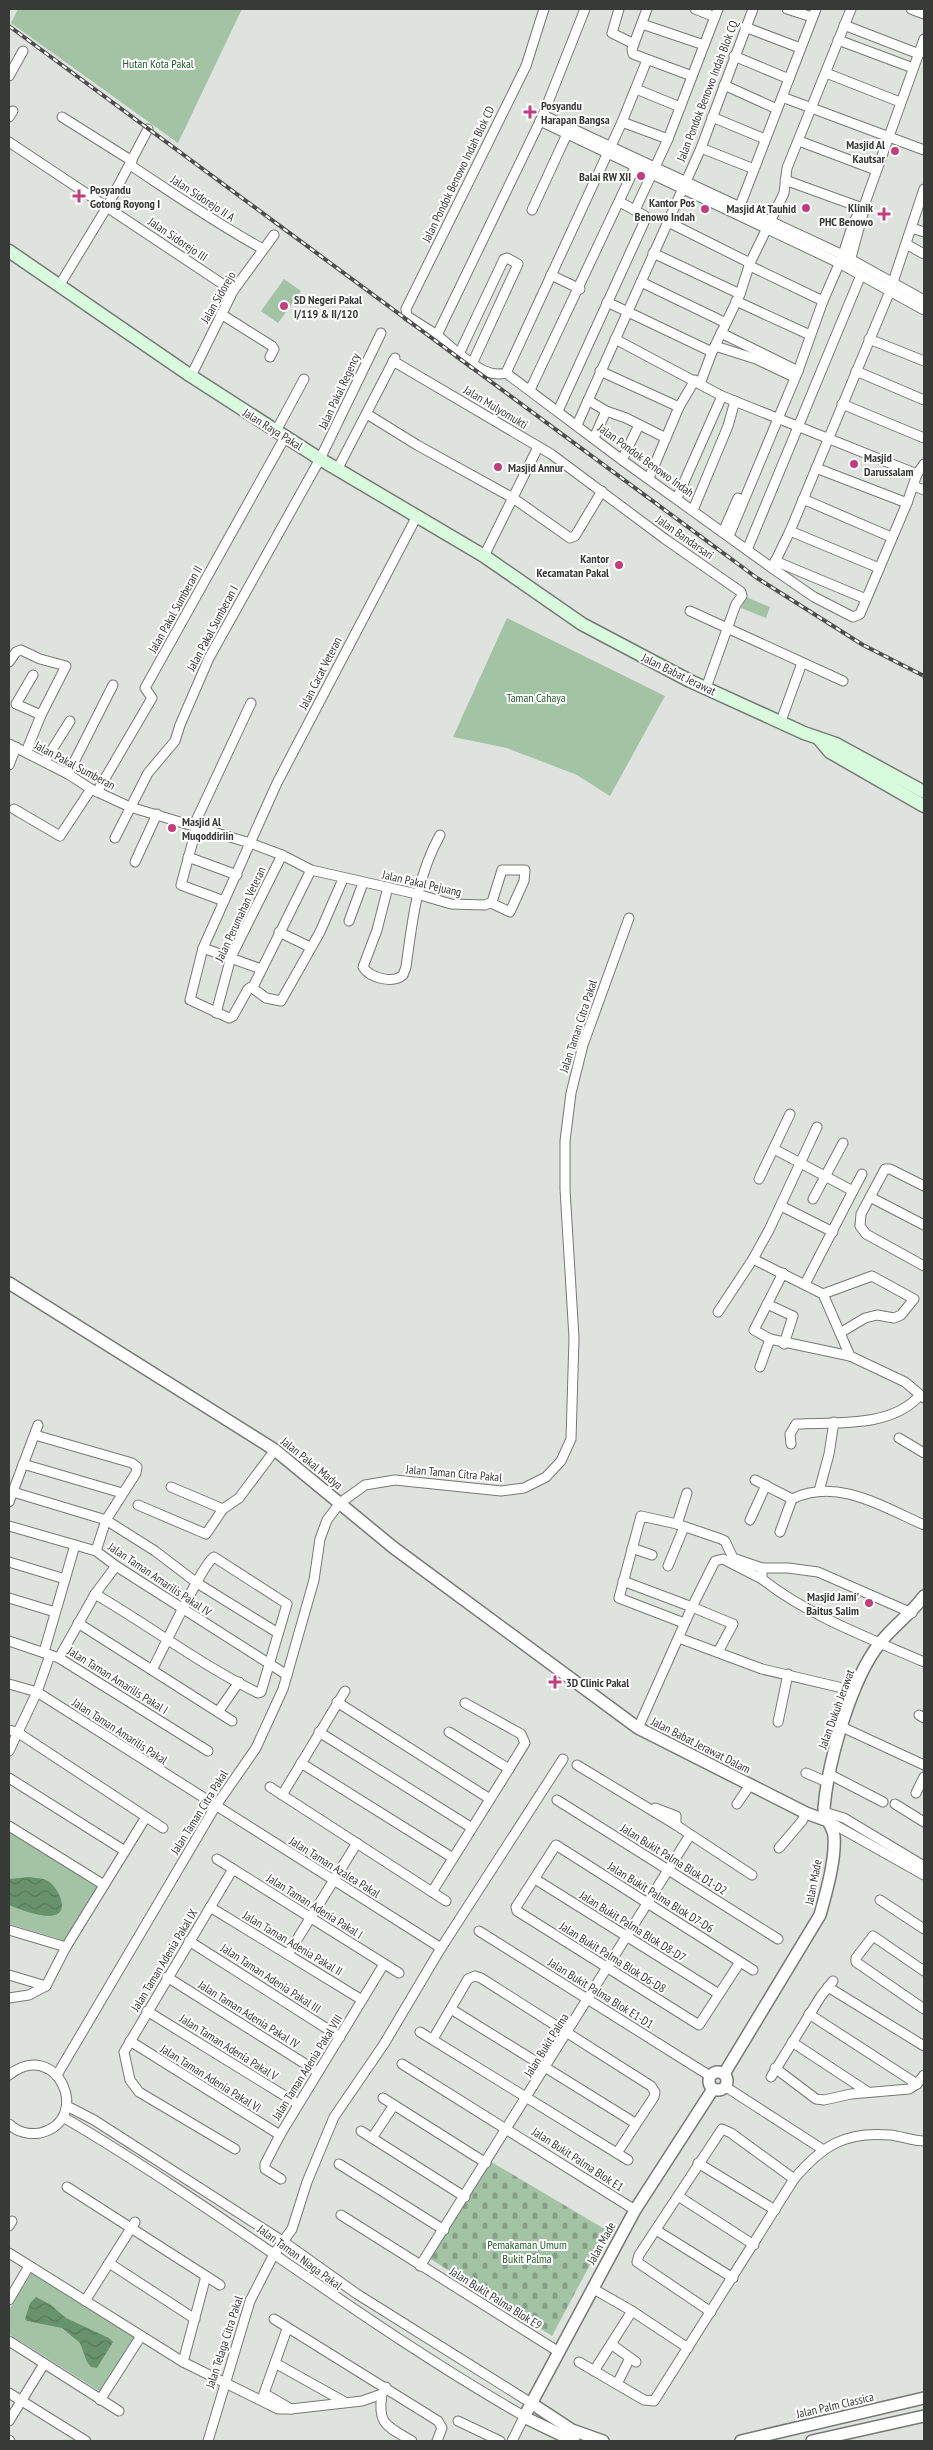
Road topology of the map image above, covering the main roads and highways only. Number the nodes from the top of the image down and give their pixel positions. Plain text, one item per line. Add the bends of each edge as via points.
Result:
1 (9, 251) edge
2 (545, 597) joint
3 (819, 739) junction
4 (924, 792) edge
5 (924, 806) edge

1 - 2 main road, Jalan Raya Pakal via 318,462 338,468 412,524 484,556
2 - 3 main road, Jalan Babat Jerawat via 582,624 622,646
3 - 4 main road, Jalan Babat Jerawat via 836,744
3 - 5 main road, Jalan Babat Jerawat via 830,752

